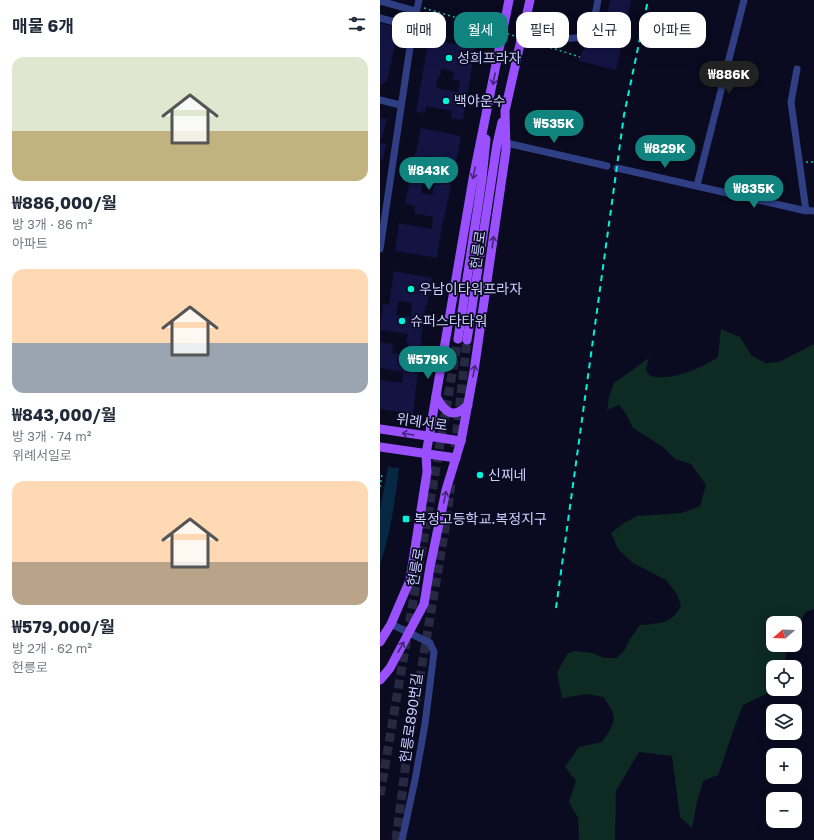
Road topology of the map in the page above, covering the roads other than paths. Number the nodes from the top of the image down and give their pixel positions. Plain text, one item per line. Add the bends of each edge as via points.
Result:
1 (509, 0) edge
2 (530, 0) edge
3 (598, 0) edge
4 (744, 0) edge
5 (380, 1) edge
6 (418, 6) edge
7 (527, 12) edge
8 (380, 18) edge
9 (392, 21) edge
10 (569, 39) edge
11 (410, 48) edge
12 (519, 48) edge
13 (797, 70) dead end
14 (380, 100) edge
15 (400, 105) junction
16 (505, 111) junction
17 (486, 121) junction
18 (506, 143) junction
19 (607, 166) dead end
20 (617, 168) dead end
21 (697, 185) junction
22 (380, 195) edge
23 (388, 197) junction
24 (806, 211) junction
25 (814, 211) edge
26 (380, 249) edge
27 (436, 396) junction
28 (468, 405) junction
29 (380, 429) edge
30 (429, 437) junction
31 (461, 441) junction
32 (380, 447) edge
33 (426, 454) junction
34 (456, 458) junction
35 (391, 624) junction
36 (409, 633) junction
37 (380, 642) edge
38 (380, 680) edge
39 (402, 840) edge

1 -> 17 main road, 헌릉로
2 - 7 main road, 헌릉로
3 - 10 street via 590,30 581,38
4 - 21 street
5 - 6 street
8 - 9 street
11 - 15 street
12 - 16 main road, 헌릉로
13 - 24 street via 791,102
14 - 15 street
15 - 23 street
16 - 17 main road via 462,339 486,154
16 - 18 main road, 헌릉로
17 -> 27 main road, 헌릉로 via 473,179
18 - 19 street
28 -> 18 main road, 헌릉로
20 - 21 street
21 - 24 street
22 - 23 street
23 - 26 street
24 - 25 street
27 - 28 main road via 441,406 449,413 454,414
27 - 30 main road, 헌릉로
28 - 31 main road, 헌릉로
30 -> 29 main road, 위례서로
30 - 31 main road, 위례서로
30 - 33 main road, 헌릉로
31 - 34 main road, 헌릉로
32 - 33 main road
33 - 34 main road
33 - 35 main road, 헌릉로 via 427,472 410,580
36 -> 34 main road, 헌릉로 via 424,604 442,509
35 - 36 street, 헌릉로890번길
35 - 37 main road, 헌릉로
38 -> 36 main road, 헌릉로 via 390,668
36 - 39 street, 헌릉로890번길 via 430,643 434,652 418,766

